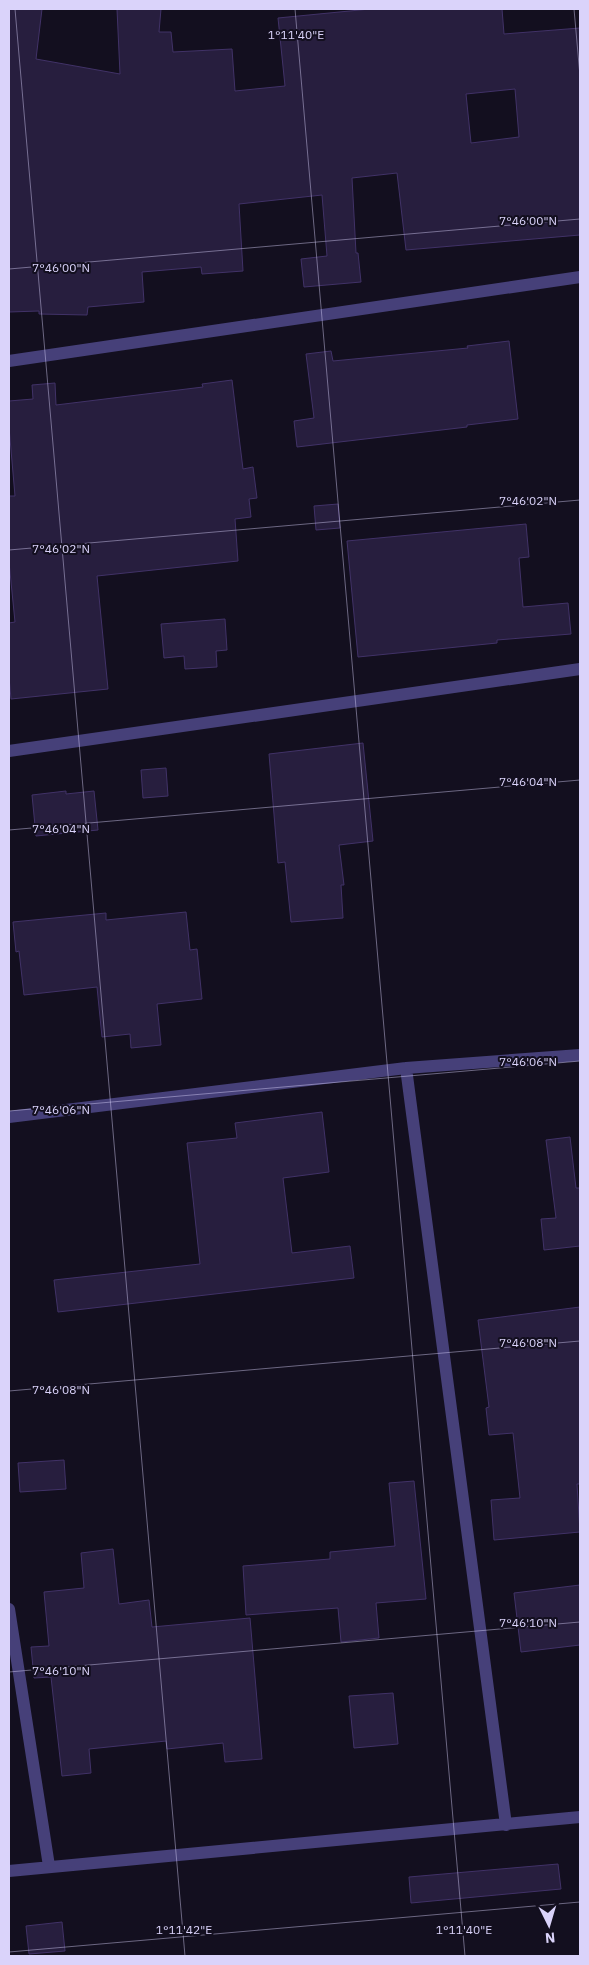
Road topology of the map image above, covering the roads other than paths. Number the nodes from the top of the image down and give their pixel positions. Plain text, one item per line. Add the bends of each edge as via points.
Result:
1 (580, 277) edge
2 (9, 361) edge
3 (580, 670) edge
4 (9, 751) edge
5 (580, 1056) edge
6 (406, 1068) junction
7 (9, 1117) edge
8 (9, 1609) edge
9 (580, 1817) edge
10 (506, 1825) junction
11 (49, 1866) junction
12 (9, 1871) edge

1 - 2 street
3 - 4 street
5 - 6 street
6 - 7 street
6 - 10 street
8 - 11 street
9 - 10 street
10 - 11 street
11 - 12 street

